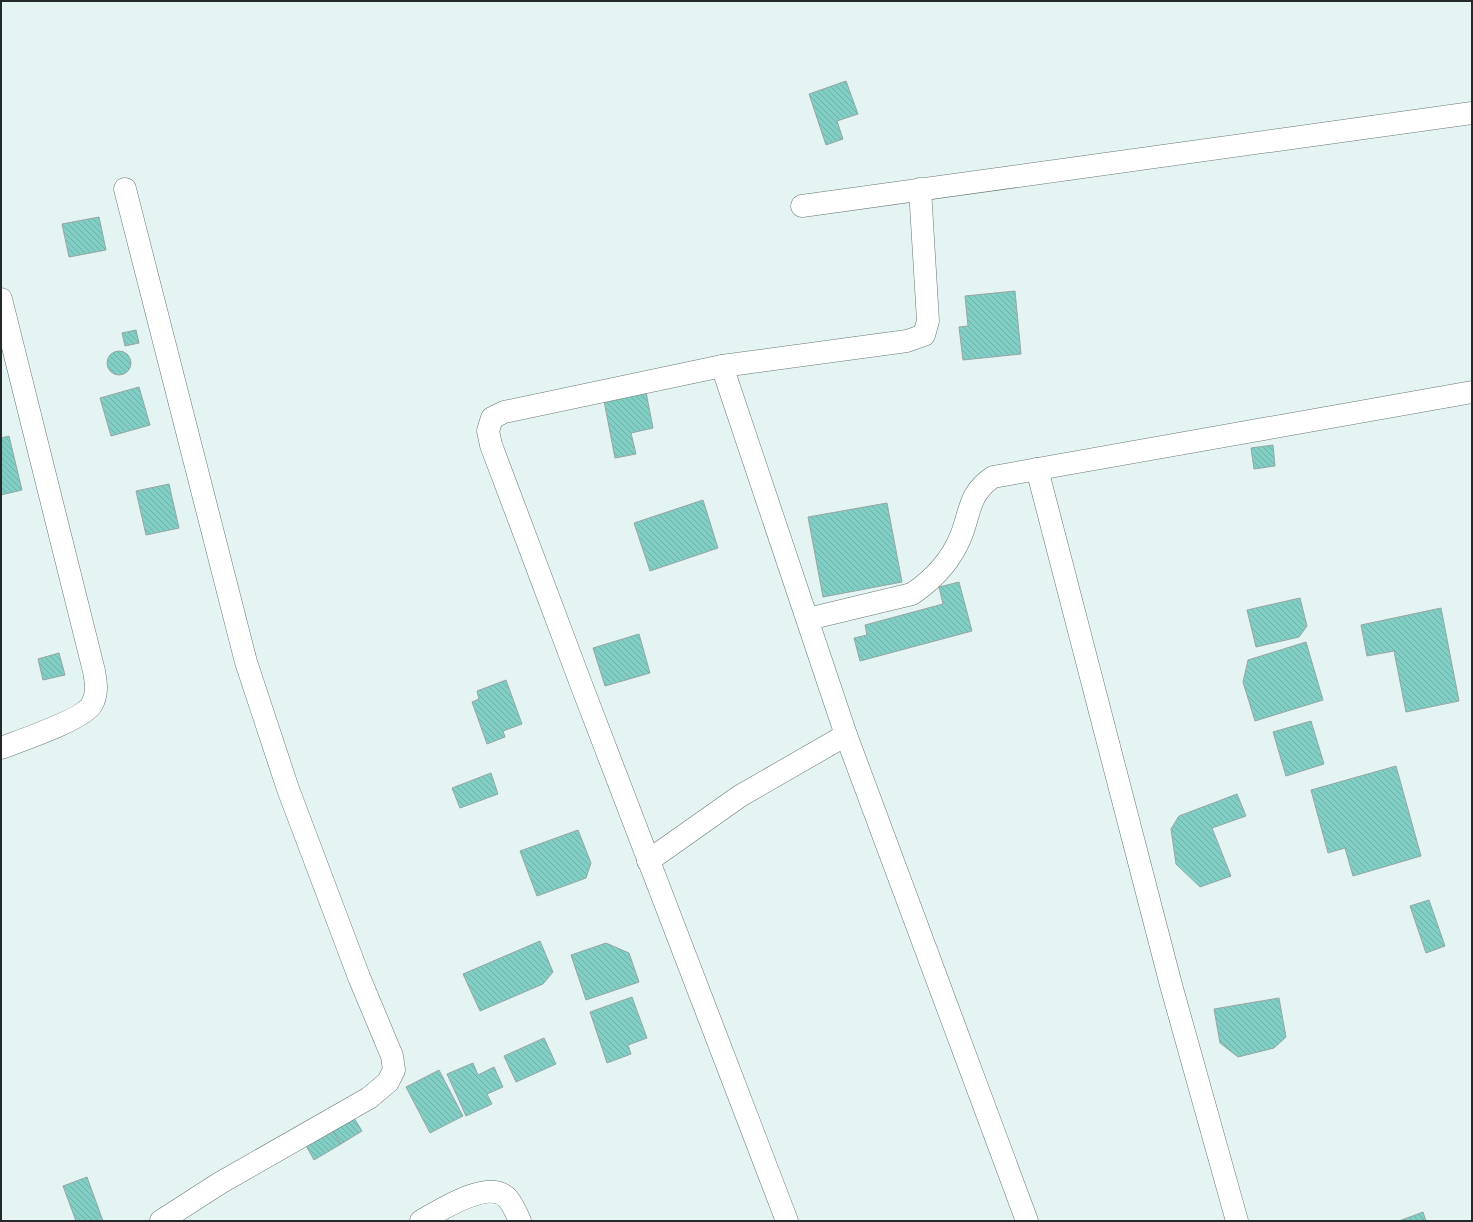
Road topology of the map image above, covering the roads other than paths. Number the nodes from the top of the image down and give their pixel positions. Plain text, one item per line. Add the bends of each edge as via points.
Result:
1 (1472, 113) edge
2 (125, 189) dead end
3 (920, 189) junction
4 (802, 206) dead end
5 (1, 299) edge
6 (722, 366) junction
7 (1472, 392) edge
8 (1037, 468) junction
9 (808, 619) junction
10 (846, 735) junction
11 (1, 748) edge
12 (648, 861) junction
13 (161, 1221) edge
14 (421, 1221) edge
15 (520, 1221) edge
16 (787, 1221) edge
17 (1027, 1221) edge
18 (1237, 1221) edge

1 - 3 street
2 - 13 street via 246,662 288,789 359,977 392,1056 394,1070 388,1082 369,1098 220,1183
3 - 4 street
3 - 6 street via 928,321 924,335 907,341
5 - 11 street via 97,690 92,706 76,718
6 - 9 street
6 - 12 street via 504,412 492,418 488,431 491,445
7 - 8 street
8 - 9 street via 993,477 984,483 970,503 960,537 950,557 937,575 912,594
8 - 18 street via 1171,985
9 - 10 street
10 - 12 street via 740,796
10 - 17 street
12 - 16 street
14 - 15 street via 471,1195 495,1192 508,1198

